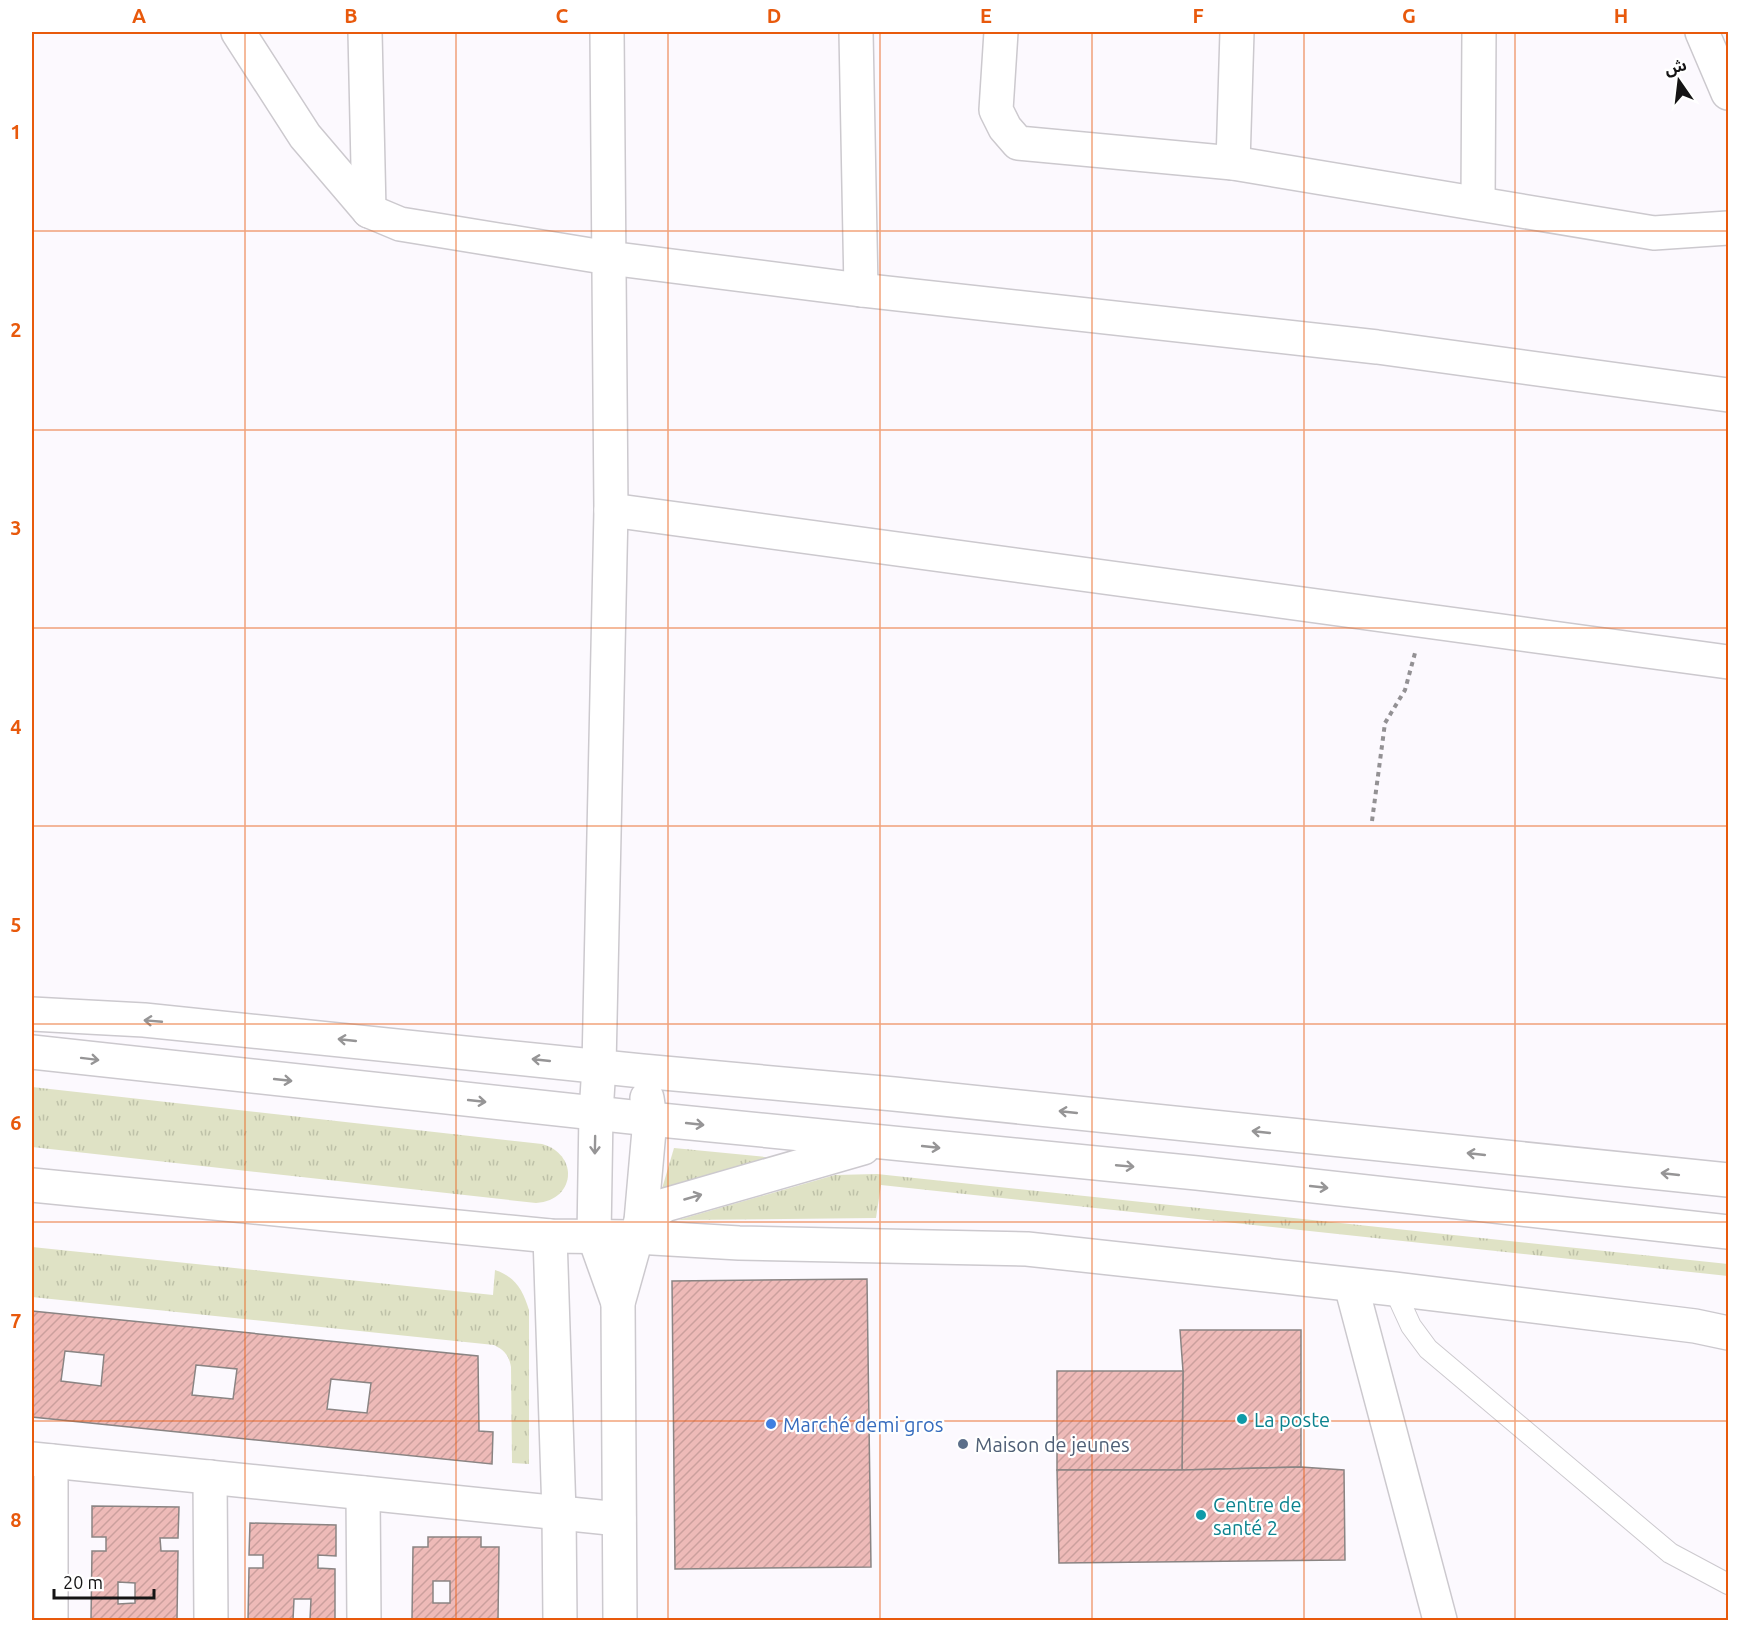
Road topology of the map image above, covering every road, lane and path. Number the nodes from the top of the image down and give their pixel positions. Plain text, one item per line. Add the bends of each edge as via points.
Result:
1 (238, 32) edge
2 (365, 32) edge
3 (607, 32) edge
4 (856, 32) edge
5 (1001, 32) edge
6 (1237, 32) edge
7 (1479, 32) edge
8 (1702, 32) edge
9 (1728, 93) edge
10 (1233, 163) junction
11 (1478, 203) junction
12 (369, 211) junction
13 (1728, 228) edge
14 (609, 258) junction
15 (861, 290) junction
16 (1728, 395) edge
17 (611, 510) junction
18 (1421, 620) junction
19 (1728, 662) edge
20 (1372, 821) dead end
21 (32, 1014) edge
22 (32, 1052) edge
23 (599, 1066) junction
24 (642, 1071) junction
25 (596, 1113) junction
26 (650, 1119) junction
27 (886, 1143) junction
28 (1728, 1179) edge
29 (32, 1185) edge
30 (638, 1229) junction
31 (1728, 1232) edge
32 (550, 1236) junction
33 (594, 1236) junction
34 (1352, 1285) junction
35 (1394, 1289) junction
36 (618, 1303) junction
37 (1728, 1333) edge
38 (41, 1460) edge
39 (210, 1477) junction
40 (363, 1493) junction
41 (559, 1513) junction
42 (619, 1519) junction
43 (1728, 1584) edge
44 (51, 1620) edge
45 (211, 1620) edge
46 (364, 1620) edge
47 (560, 1620) edge
48 (620, 1620) edge
49 (1440, 1620) edge

1 - 12 street via 305,136
2 - 12 street
3 - 14 street
4 - 15 street
5 - 10 street via 996,110 1018,143
6 - 10 street
7 - 11 street
8 - 9 street
10 - 11 street
11 - 13 street via 1654,233
12 - 14 street via 400,224
14 - 15 street
14 - 17 street
15 - 16 street via 1377,347
17 - 18 street
17 - 23 street
18 - 19 street
18 - 20 path via 1408,680 1385,723
23 -> 21 street via 144,1020
22 -> 25 street
23 - 24 street
23 - 25 street
24 - 26 street
28 -> 24 street
25 - 26 street
25 -> 33 street
26 -> 27 street
26 - 30 street
30 -> 27 street via 665,1205
27 -> 31 street
29 - 32 street
30 - 33 street
30 - 34 street via 739,1243 1027,1249
30 - 36 street
32 - 33 street
32 - 41 street
33 - 36 street
34 - 35 street
34 - 49 street
35 - 37 street
35 - 43 lane via 1411,1326 1428,1349 1670,1553
36 - 42 street
38 - 39 street
38 - 44 street
39 - 40 street
39 - 45 street
40 - 41 street
40 - 46 street
41 - 42 street
41 - 47 street
42 - 48 street

